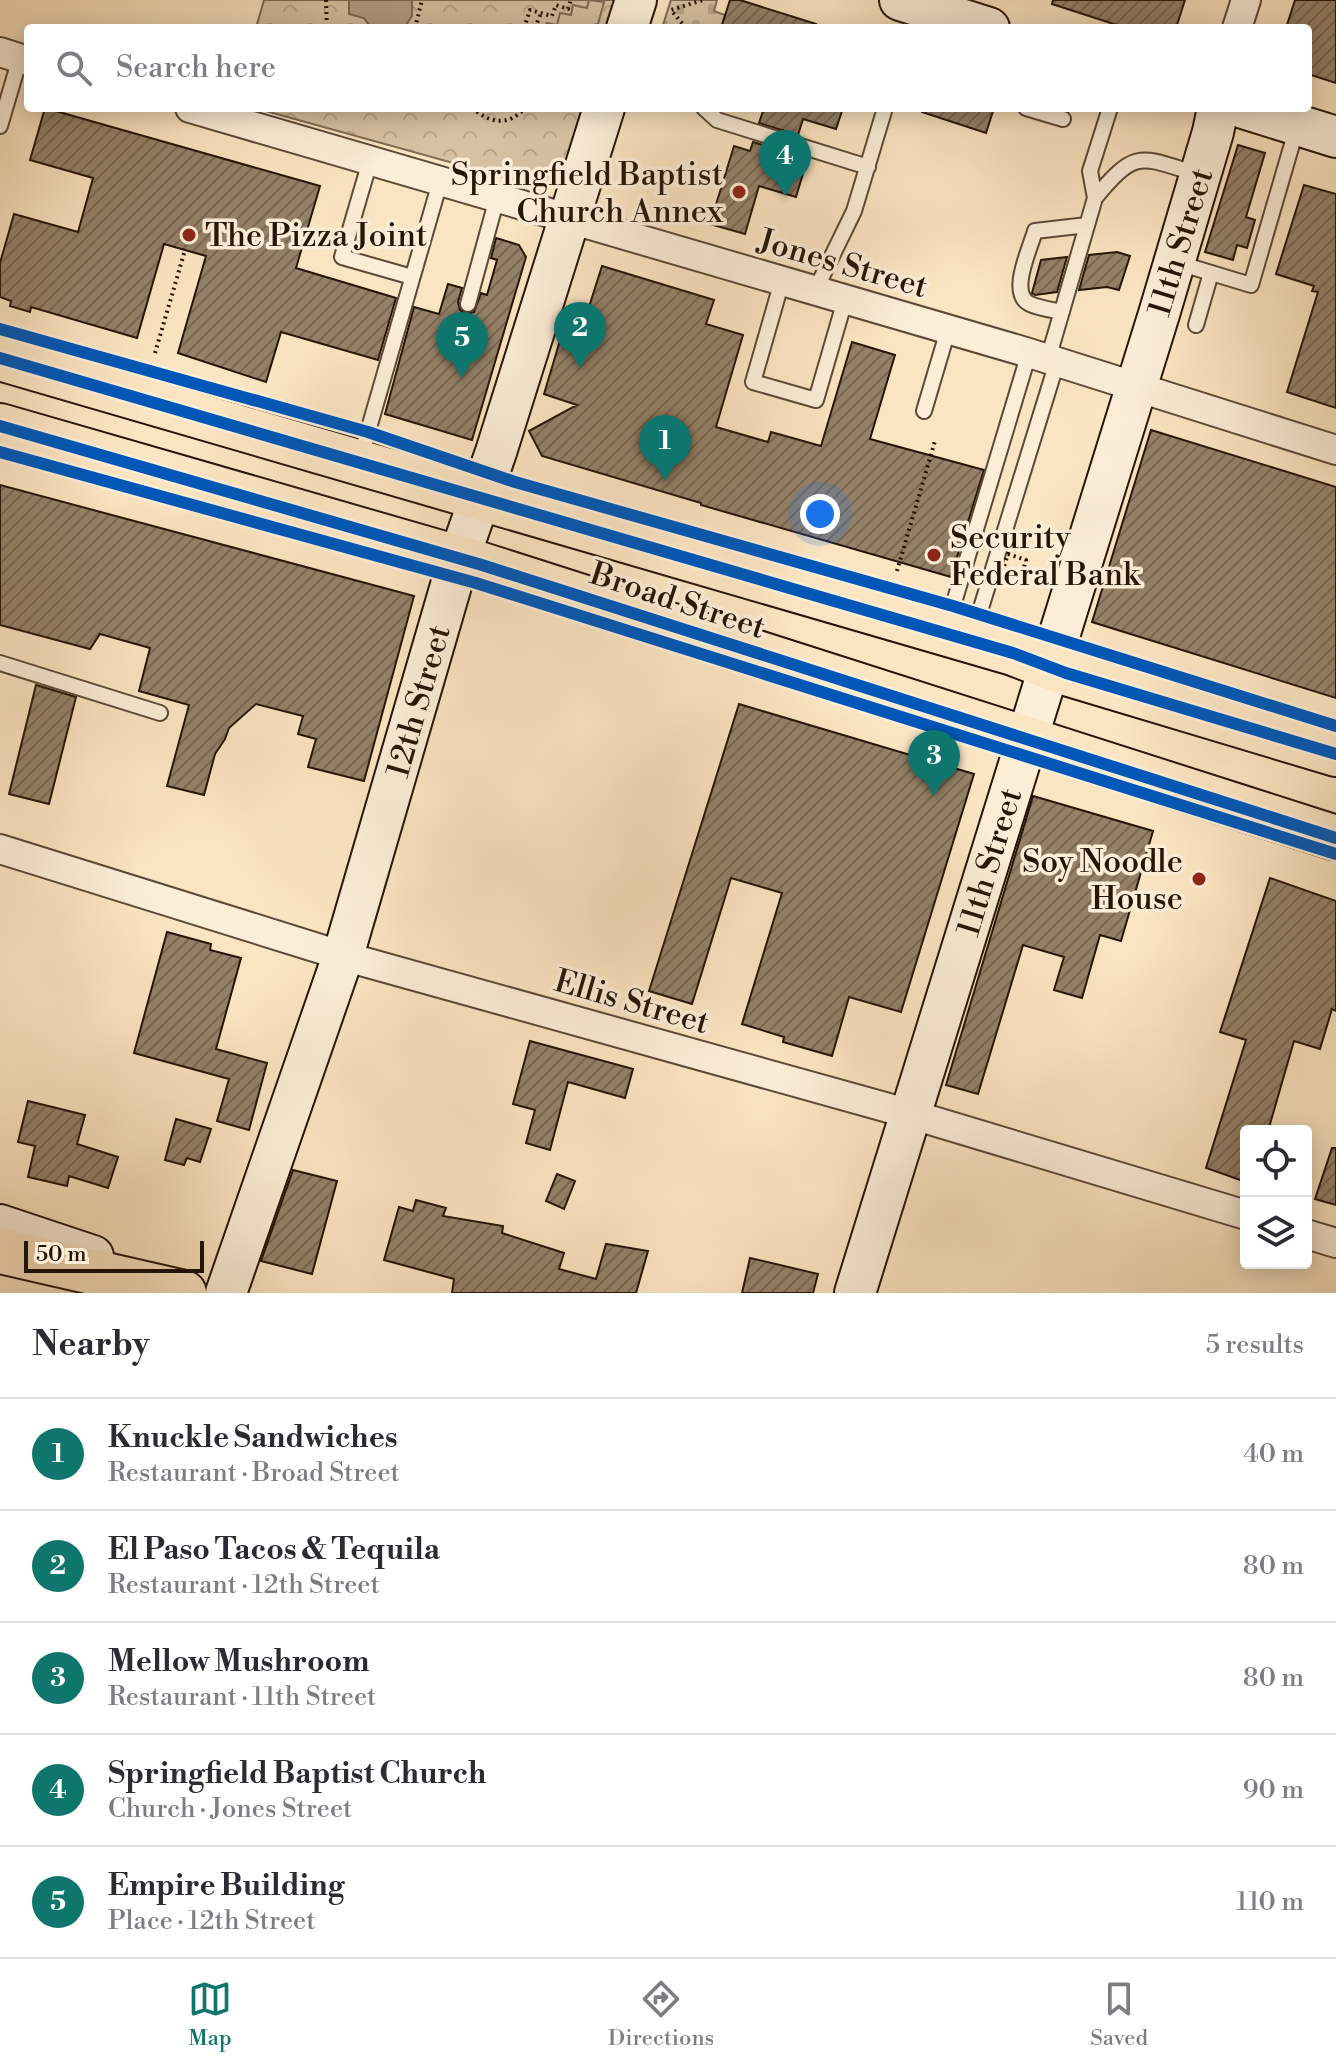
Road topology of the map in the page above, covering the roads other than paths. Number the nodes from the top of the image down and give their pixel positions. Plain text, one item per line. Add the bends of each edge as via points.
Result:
1 (636, 0) edge
2 (900, 0) edge
3 (1246, 0) edge
4 (628, 24) edge
5 (963, 24) edge
6 (1238, 24) edge
7 (16, 57) edge
8 (204, 112) edge
9 (603, 112) edge
10 (708, 112) edge
11 (884, 112) edge
12 (1039, 112) edge
13 (1109, 112) edge
14 (1217, 112) edge
15 (1256, 112) edge
16 (1063, 119) dead end
17 (1297, 125) junction
18 (0, 126) edge
19 (1336, 137) edge
20 (370, 161) junction
21 (868, 167) junction
22 (1200, 175) junction
23 (440, 182) junction
24 (497, 198) junction
25 (1095, 198) junction
26 (570, 220) junction
27 (1087, 225) junction
28 (1193, 268) junction
29 (412, 277) junction
30 (782, 281) junction
31 (815, 291) junction
32 (845, 300) junction
33 (468, 304) dead end
34 (1062, 312) junction
35 (1196, 325) dead end
36 (948, 330) junction
37 (0, 358) edge
38 (1045, 358) junction
39 (42, 370) junction
40 (1136, 386) junction
41 (924, 411) dead end
42 (12, 429) edge
43 (1336, 450) edge
44 (358, 464) junction
45 (480, 499) junction
46 (459, 558) junction
47 (958, 638) junction
48 (0, 663) edge
49 (1049, 667) junction
50 (160, 713) dead end
51 (1028, 738) junction
52 (1336, 754) edge
53 (1336, 838) edge
54 (0, 849) edge
55 (343, 956) junction
56 (910, 1114) junction
57 (1240, 1213) edge
58 (0, 1225) edge
59 (1312, 1236) edge
60 (1336, 1243) edge
61 (0, 1251) edge
62 (184, 1293) edge
63 (198, 1293) edge
64 (226, 1293) edge
65 (855, 1293) edge

1 - 4 main road
2 - 5 main road
3 - 6 street
7 - 18 lane
8 - 20 street, Jones Street
9 - 26 main road, 12th Street
10 - 21 lane via 717,120
11 - 21 lane
12 - 16 lane
13 - 25 lane via 1090,171
14 - 22 main road, 11th Street
15 - 17 main road
17 - 19 main road
17 - 28 lane via 1251,285
20 - 23 street, Jones Street
20 - 29 lane via 342,257
21 - 31 lane via 854,211
22 - 25 lane via 1133,161
22 - 28 main road, 11th Street
23 - 24 street, Jones Street
23 - 29 lane
24 - 26 street, Jones Street
24 - 33 lane
25 - 27 lane
26 - 30 street, Jones Street
26 - 45 main road, 12th Street
27 - 34 lane
27 - 34 lane via 1035,231 1020,280 1022,299
28 - 35 lane
28 - 40 main road, 11th Street
29 - 44 lane
30 - 31 street, Jones Street
30 - 32 lane via 753,382 816,400
31 - 32 street, Jones Street
32 - 36 street, Jones Street
34 - 38 lane
36 - 38 street, Jones Street
36 - 41 lane
37 - 39 main road, Broad Street
38 - 40 street, Jones Street
38 - 47 lane
38 - 47 lane
39 - 42 main road
39 - 44 main road, Broad Street
40 - 43 street, Jones Street
40 - 49 main road, 11th Street
42 - 46 main road, Broad Street
44 - 45 main road, Broad Street
45 - 46 main road, 12th Street
45 - 47 main road, Broad Street
46 - 51 main road, Broad Street
46 - 55 main road, 12th Street
47 - 49 main road, Broad Street
48 - 50 lane
49 - 51 main road, 11th Street
49 - 52 main road, Broad Street
51 - 53 main road, Broad Street
51 - 56 main road, 11th Street
54 - 55 street, Ellis Street
55 - 56 street, Ellis Street
55 - 64 main road, 12th Street
56 - 57 street, Ellis Street
56 - 65 main road, 11th Street
58 - 63 main road
59 - 60 street
61 - 62 main road

